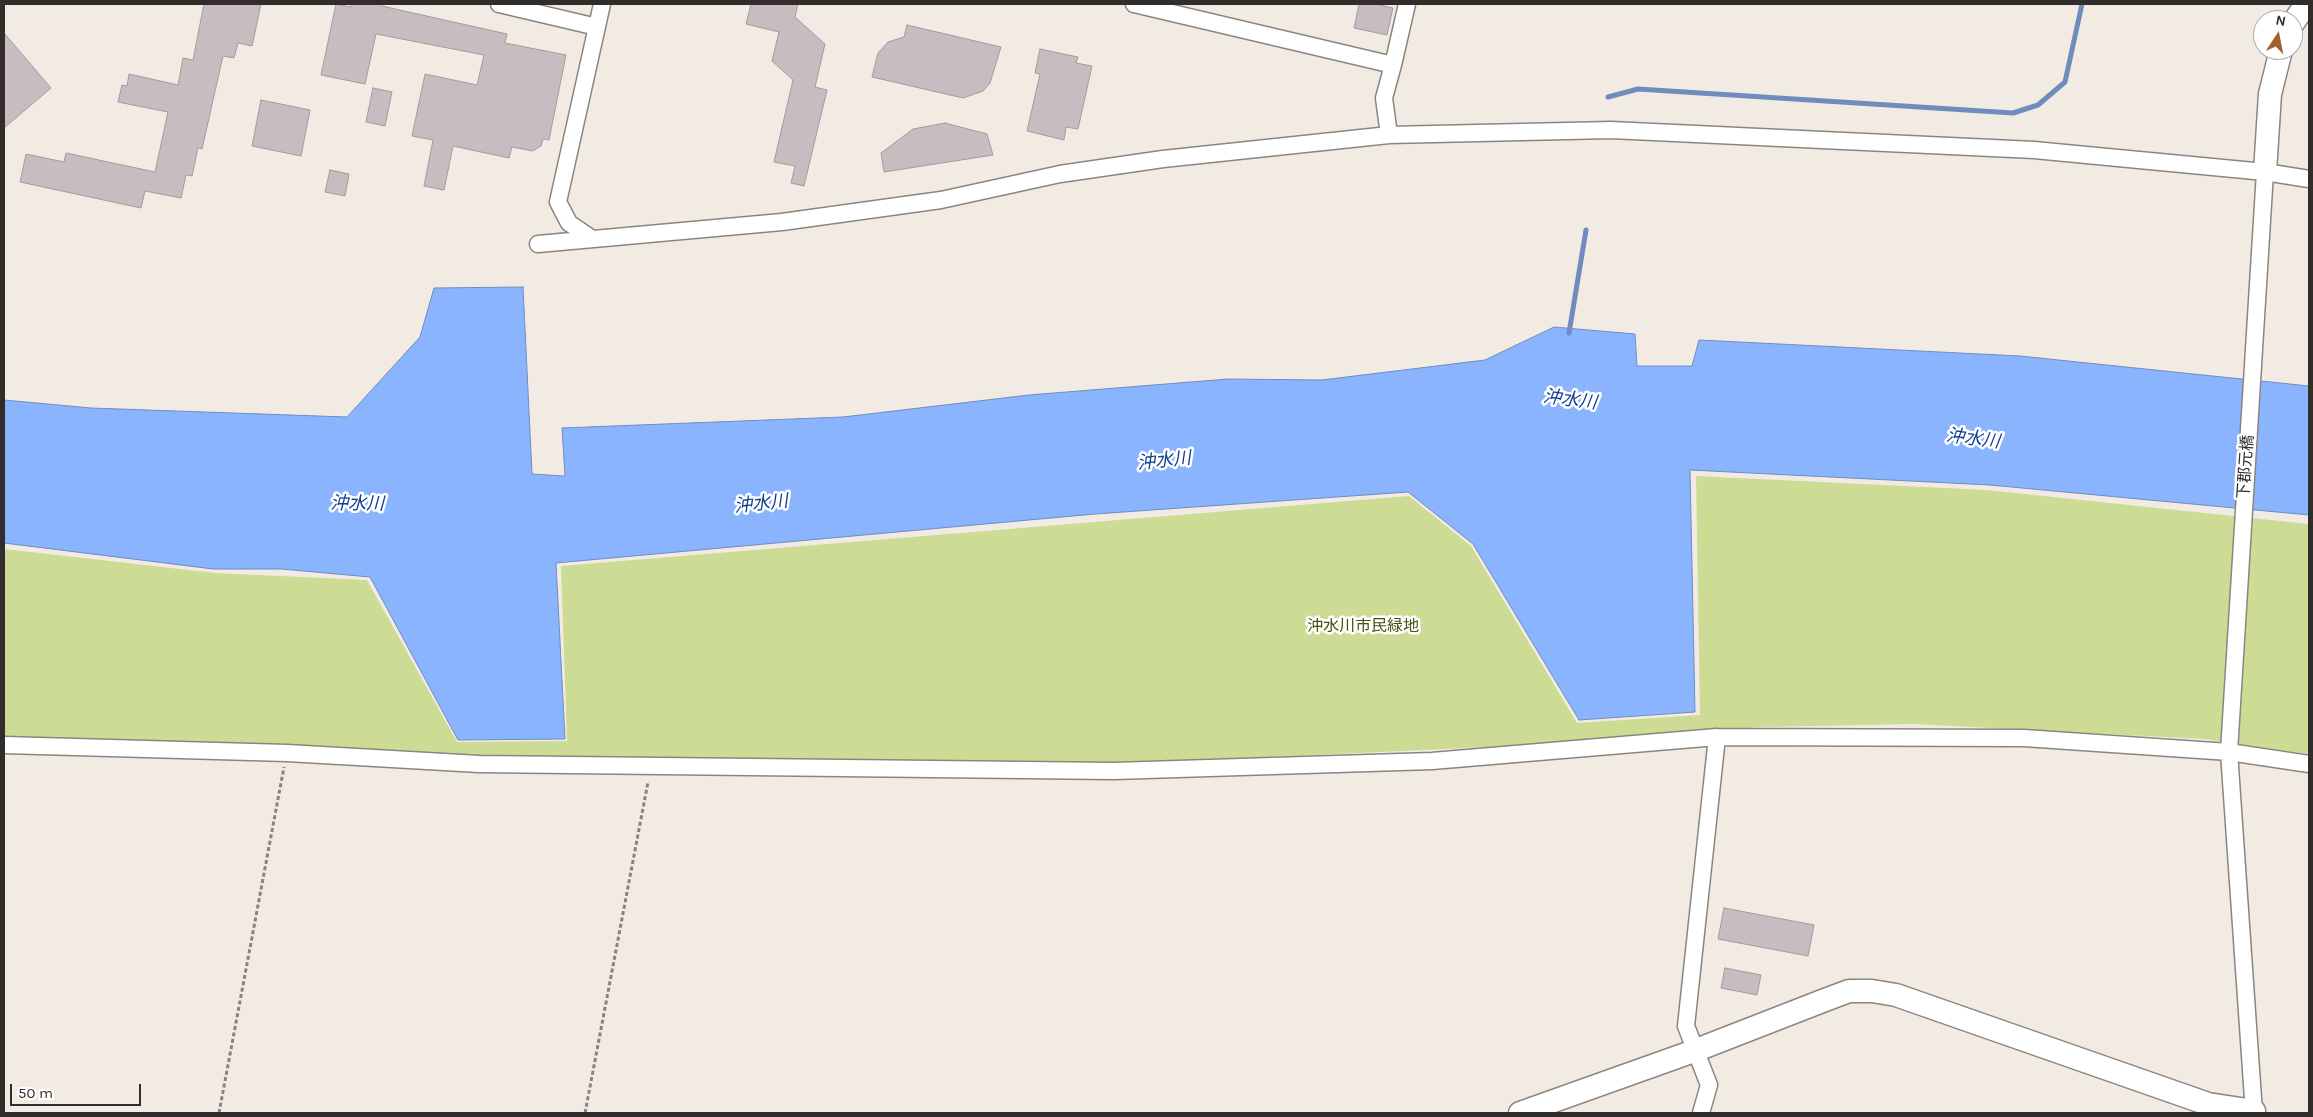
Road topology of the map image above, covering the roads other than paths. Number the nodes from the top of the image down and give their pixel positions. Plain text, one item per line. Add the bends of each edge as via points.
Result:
1 (499, 4) edge
2 (602, 4) edge
3 (1134, 4) edge
4 (1407, 4) edge
5 (597, 27) junction
6 (2278, 60) edge
7 (1393, 65) junction
8 (1389, 135) junction
9 (2265, 177) junction
10 (2309, 179) edge
11 (591, 238) junction
12 (538, 244) dead end
13 (1717, 737) junction
14 (4, 746) edge
15 (2229, 752) junction
16 (2309, 764) edge
17 (1694, 1051) junction
18 (2254, 1112) edge
19 (1520, 1113) edge
20 (1701, 1113) edge

1 - 5 street
2 - 5 street
3 - 7 street
4 - 7 street
5 - 11 street via 558,202 569,223
6 - 9 street via 2270,94
7 - 8 street via 1384,98
8 - 9 street via 1621,131 2034,150
8 - 11 street via 1163,159 1060,174 941,200 782,222
9 - 10 street
9 - 15 street, 下郡元橋
11 - 12 street
13 - 14 street via 1432,760 1143,770 479,764 286,753
13 - 15 street via 2024,738
13 - 17 street via 1686,1026
15 - 16 street
15 - 18 street, 下郡元橋
17 - 18 street via 1825,1000 1849,992 1872,991 1896,995 2208,1104
17 - 19 street
17 - 20 street via 1709,1086

